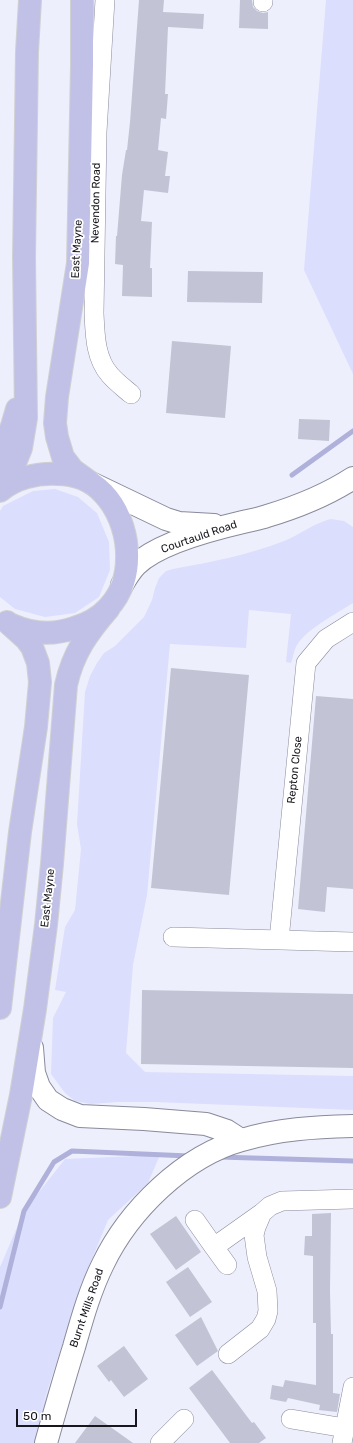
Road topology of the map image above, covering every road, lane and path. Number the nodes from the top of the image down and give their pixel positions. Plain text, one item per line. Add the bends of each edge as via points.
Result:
1 (30, 0) edge
2 (82, 0) edge
3 (105, 0) edge
4 (25, 365) junction
5 (131, 394) dead end
6 (0, 456) edge
7 (351, 482) edge
8 (91, 483) junction
9 (0, 487) edge
10 (0, 492) edge
11 (243, 522) junction
12 (122, 585) junction
13 (109, 608) junction
14 (3, 619) edge
15 (353, 622) edge
16 (173, 937) dead end
17 (279, 940) junction
18 (353, 942) edge
19 (0, 1008) edge
20 (34, 1009) junction
21 (353, 1126) edge
22 (241, 1140) junction
23 (0, 1198) edge
24 (353, 1199) edge
25 (262, 1213) junction
26 (195, 1220) dead end
27 (214, 1248) junction
28 (227, 1265) dead end
29 (228, 1354) dead end
30 (353, 1386) edge
31 (184, 1419) dead end
32 (291, 1419) dead end
33 (343, 1436) edge
34 (46, 1443) edge
35 (160, 1443) edge

1 - 4 main road via 24,257
2 - 8 main road, East Mayne via 78,263 57,397 56,423 63,457 73,470
3 - 5 street, Nevendon Road via 97,132 95,337 103,365
4 - 6 main road via 12,426
4 - 9 main road via 24,439 15,463
7 - 11 street, Courtauld Road via 292,508
8 - 10 main road via 69,474 48,474 25,477
8 - 11 street, Courtauld Road via 166,519 201,525
8 - 12 main road via 112,504 119,519 127,550 127,565
11 - 12 street, Courtauld Road via 200,534 155,552 135,566
12 - 13 main road
13 - 14 main road via 83,625 51,633 22,629
13 - 20 main road, East Mayne via 83,640 66,685 52,864
14 - 19 main road via 32,647 38,663 40,682
15 - 17 street, Repton Close via 326,639 306,663
16 - 17 street
17 - 18 street
20 - 22 street via 34,1073 39,1087 48,1100 62,1109 80,1116 206,1124 227,1131
20 - 23 main road, East Mayne via 21,1095
21 - 22 street, Burnt Mills Road via 284,1130
22 - 34 street, Burnt Mills Road via 206,1155 176,1174 130,1220 116,1240 85,1308
24 - 25 street via 282,1201
25 - 27 street
25 - 29 street via 254,1235 268,1302 266,1319 260,1329
26 - 27 street
27 - 28 street
30 - 33 street
31 - 35 street
32 - 33 street

